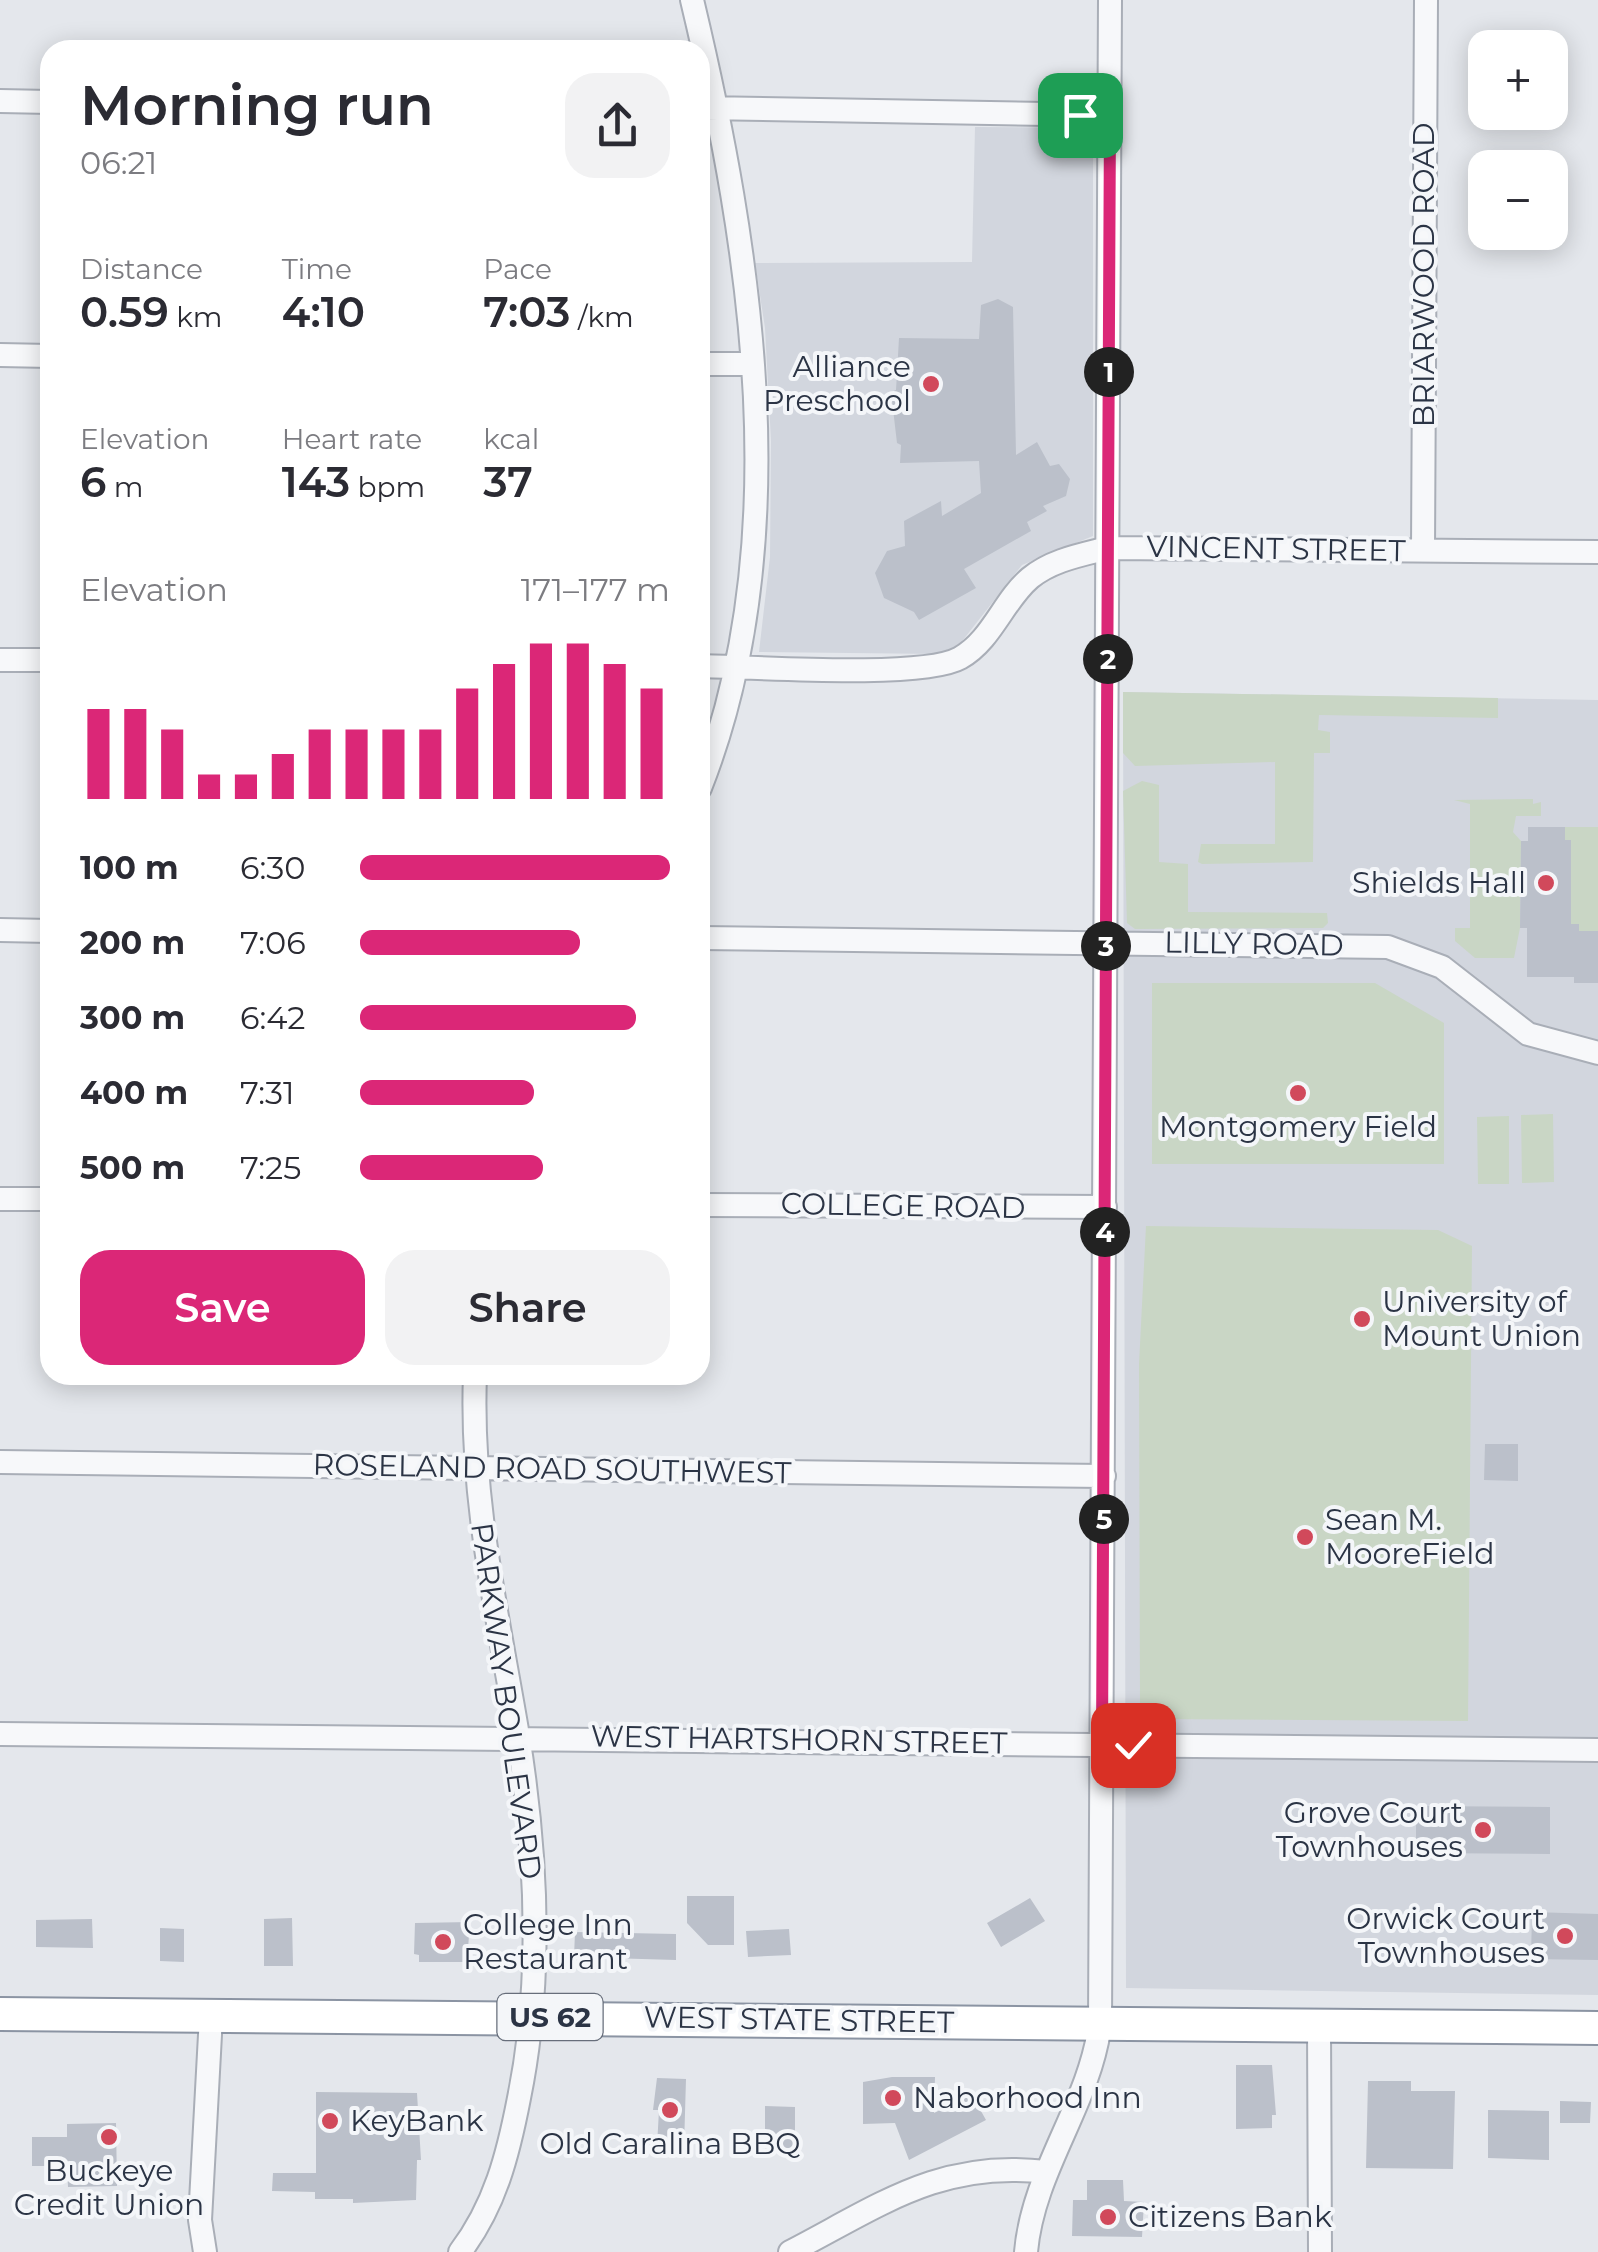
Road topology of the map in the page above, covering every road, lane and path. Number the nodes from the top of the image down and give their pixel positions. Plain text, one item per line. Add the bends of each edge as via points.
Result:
1 (692, 0) edge
2 (1110, 0) edge
3 (1426, 0) edge
4 (698, 40) edge
5 (0, 101) edge
6 (40, 102) edge
7 (710, 108) edge
8 (1110, 115) junction
9 (710, 118) edge
10 (0, 355) edge
11 (40, 356) edge
12 (710, 364) edge
13 (750, 364) junction
14 (1108, 548) junction
15 (1423, 550) junction
16 (1598, 552) edge
17 (0, 660) edge
18 (40, 660) edge
19 (710, 666) edge
20 (738, 667) junction
21 (710, 756) edge
22 (0, 930) edge
23 (40, 931) edge
24 (710, 938) edge
25 (1106, 942) junction
26 (1598, 1053) edge
27 (0, 1199) edge
28 (40, 1199) edge
29 (710, 1204) edge
30 (1105, 1208) junction
31 (475, 1385) edge
32 (0, 1462) edge
33 (477, 1469) junction
34 (1104, 1476) junction
35 (0, 1734) edge
36 (518, 1737) junction
37 (1102, 1744) junction
38 (1598, 1750) edge
39 (0, 2014) edge
40 (211, 2016) junction
41 (533, 2017) junction
42 (1100, 2024) junction
43 (1319, 2026) junction
44 (1598, 2028) edge
45 (1046, 2172) junction
46 (205, 2252) edge
47 (460, 2252) edge
48 (790, 2252) edge
49 (1026, 2252) edge
50 (1320, 2252) edge

1 - 4 street
2 - 8 street
3 - 15 street, BRIARWOOD ROAD
5 - 6 street
7 - 8 street
8 - 14 street
9 - 13 street via 739,259
10 - 11 street
12 - 13 street
13 - 20 street via 757,531
14 - 15 street, VINCENT STREET
14 - 20 street, VINCENT STREET via 1032,576 979,643 948,664
14 - 25 street
15 - 16 street, VINCENT STREET
17 - 18 street
19 - 20 street, VINCENT STREET
20 - 21 street
22 - 23 street
24 - 25 street, LILLY ROAD
25 - 26 street, LILLY ROAD via 1388,947 1442,968 1528,1034
25 - 30 street
27 - 28 street
29 - 30 street, COLLEGE ROAD
30 - 34 street
31 - 33 street, PARKWAY BOULEVARD
32 - 33 street, ROSELAND ROAD SOUTHWEST
33 - 34 street, ROSELAND ROAD SOUTHWEST
33 - 36 street, PARKWAY BOULEVARD
34 - 37 street
35 - 36 street, WEST HARTSHORN STREET
36 - 37 street, WEST HARTSHORN STREET
36 - 41 street, PARKWAY BOULEVARD via 535,1929
37 - 38 street, WEST HARTSHORN STREET
37 - 42 street
39 - 40 highway, WEST STATE STREET / US 62
40 - 41 highway, WEST STATE STREET / US 62
40 - 46 street via 200,2210
41 - 42 highway, WEST STATE STREET / US 62
41 - 47 street, PARKWAY BOULEVARD via 500,2178
42 - 43 highway, WEST STATE STREET / US 62
42 - 45 street via 1092,2066
43 - 44 highway, WEST STATE STREET / US 62
43 - 50 street
45 - 48 street via 954,2173
45 - 49 street

